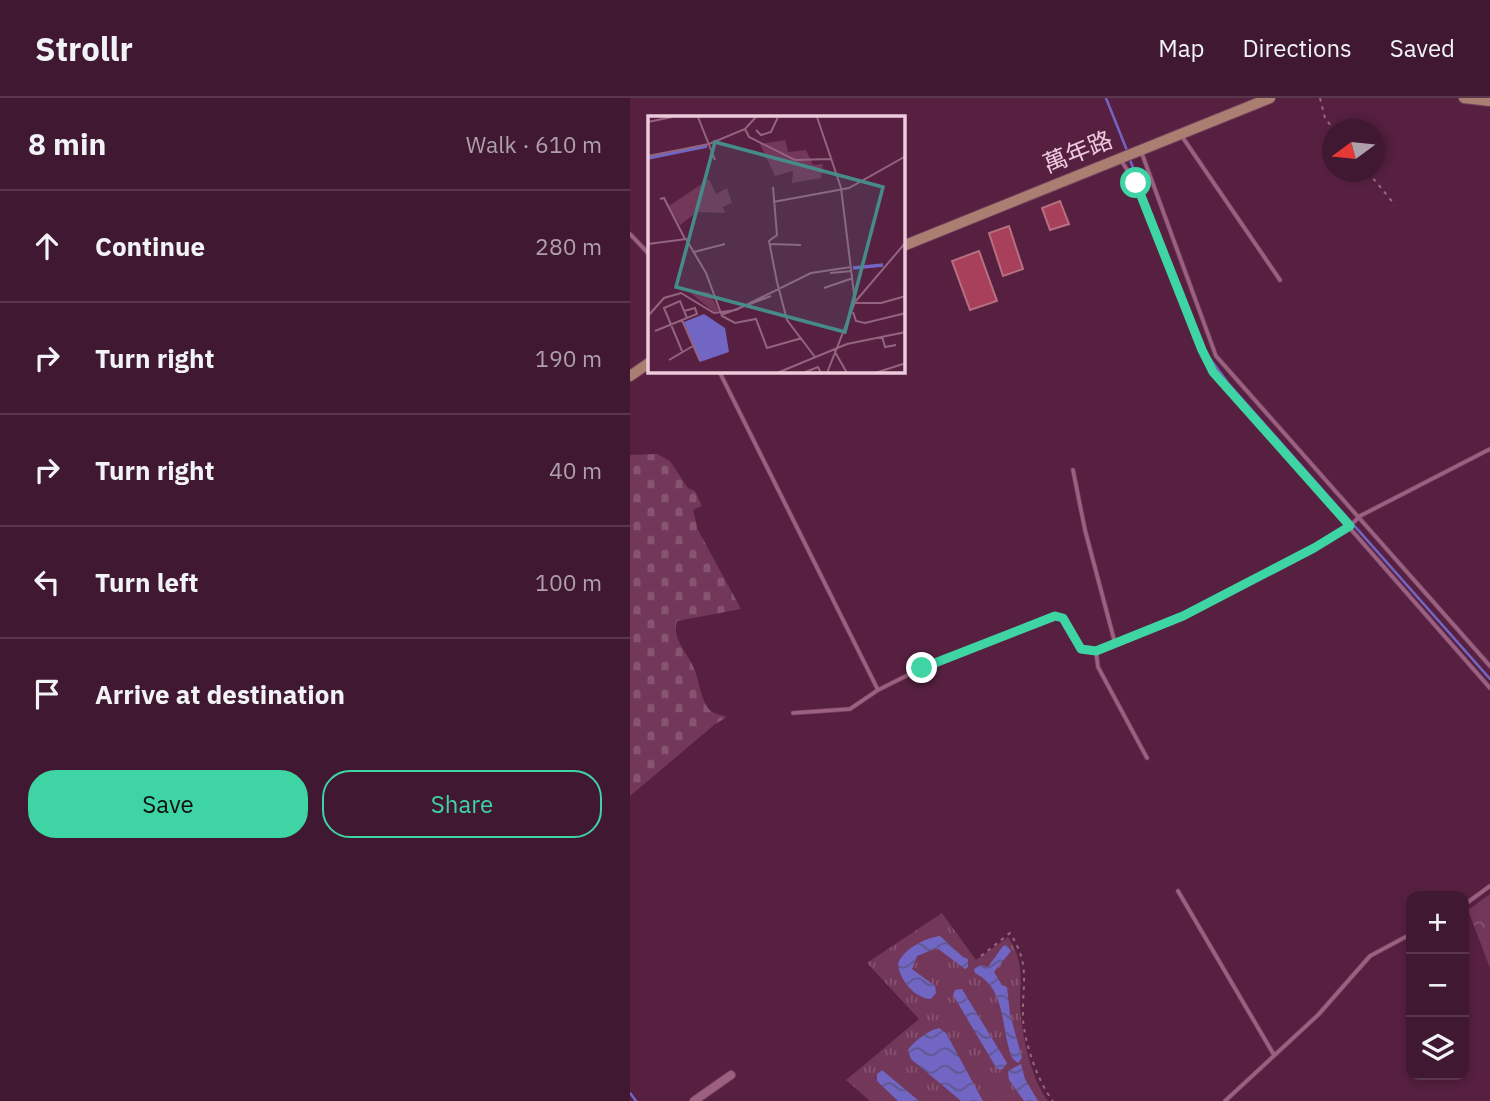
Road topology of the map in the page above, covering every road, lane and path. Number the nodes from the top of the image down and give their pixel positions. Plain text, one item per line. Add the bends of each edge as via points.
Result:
1 (1270, 98) edge
2 (1320, 98) edge
3 (1464, 98) edge
4 (1490, 102) edge
5 (1326, 119) edge
6 (1180, 134) junction
7 (1140, 149) junction
8 (1119, 158) junction
9 (1376, 182) edge
10 (1395, 205) dead end
11 (630, 234) edge
12 (905, 245) edge
13 (648, 253) edge
14 (1280, 280) dead end
15 (648, 364) edge
16 (720, 373) edge
17 (630, 376) edge
18 (1490, 449) edge
19 (1073, 470) dead end
20 (1360, 516) junction
21 (1350, 526) junction
22 (1115, 643) junction
23 (1096, 651) junction
24 (1490, 666) edge
25 (1490, 688) edge
26 (878, 690) junction
27 (793, 713) dead end
28 (1147, 758) dead end
29 (1490, 886) edge
30 (1178, 891) dead end
31 (1469, 901) edge
32 (1406, 936) edge
33 (981, 956) dead end
34 (1274, 1055) junction
35 (731, 1075) dead end
36 (694, 1101) edge
37 (1052, 1101) edge
38 (1225, 1101) edge

1 - 6 street, 萬年路
2 - 5 path
3 - 4 street
6 - 7 street, 萬年路
6 - 14 lane
7 - 8 street, 萬年路
7 - 20 lane via 1216,356
8 - 12 street, 萬年路
8 - 21 lane via 1136,183 1213,372
9 - 10 path
11 - 13 lane
15 - 17 street
16 - 26 lane
18 - 20 lane
19 - 22 lane
20 - 21 lane
20 - 24 lane
21 - 22 lane via 1183,616
21 - 25 lane
22 - 23 lane
23 - 26 lane via 1081,649 1063,618 1055,616
23 - 28 lane via 1098,667
26 - 27 lane via 850,709
29 - 31 lane
30 - 34 lane
32 - 34 lane via 1370,956 1318,1015
33 - 37 path via 1010,933 1021,950 1024,1025 1031,1055
34 - 38 lane
35 - 36 street

